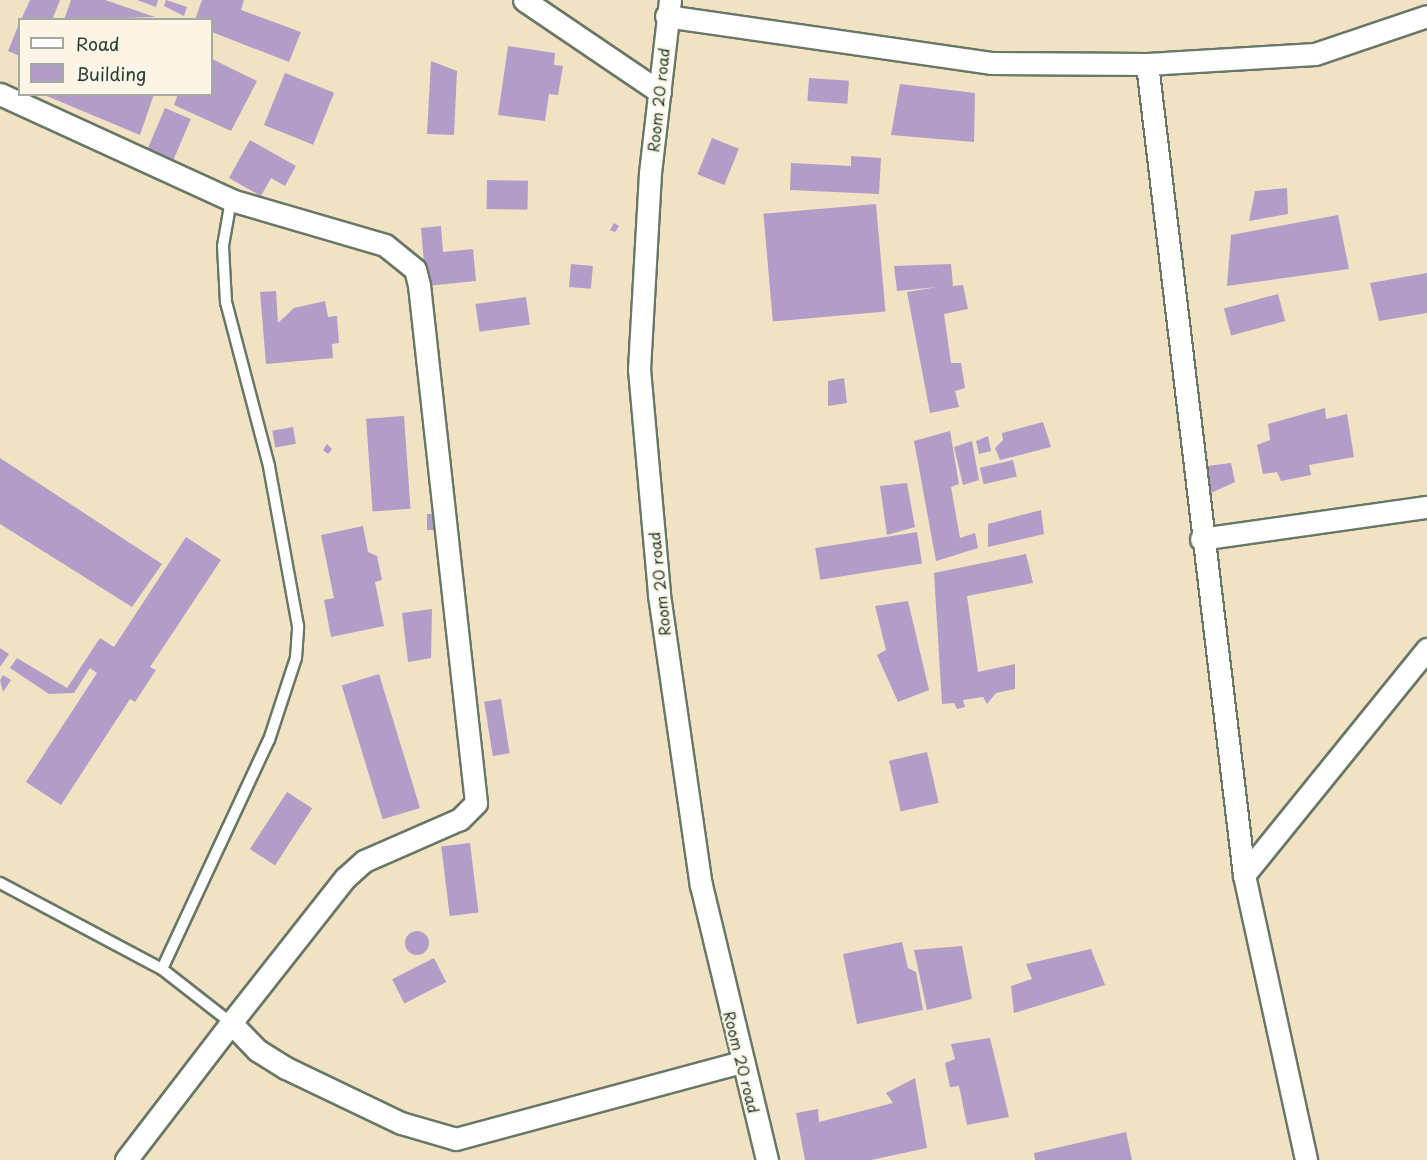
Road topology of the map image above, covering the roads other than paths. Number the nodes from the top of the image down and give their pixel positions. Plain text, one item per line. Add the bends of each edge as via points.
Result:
1 (524, 0) edge
2 (668, 8) edge
3 (1427, 16) edge
4 (1147, 64) junction
5 (660, 92) junction
6 (0, 94) edge
7 (231, 200) junction
8 (1427, 507) edge
9 (1201, 539) junction
10 (1427, 649) edge
11 (1244, 875) junction
12 (0, 883) edge
13 (162, 969) junction
14 (231, 1023) junction
15 (741, 1062) junction
16 (126, 1160) edge
17 (767, 1160) edge
18 (1306, 1160) edge

1 - 5 street
2 - 4 street via 991,63
2 - 5 street, Room 20 road
3 - 4 street via 1315,54
4 - 9 street
5 - 15 street, Room 20 road via 639,369 659,595 701,885
6 - 7 street
7 - 13 lane via 223,246 226,302 269,466 298,626 296,658 269,741
7 - 14 street via 385,245 414,269 429,347 476,776 471,812 364,861
8 - 9 street
9 - 11 street
10 - 11 street
11 - 18 street
12 - 13 lane
13 - 14 lane
14 - 15 street via 257,1050 286,1068 401,1123 456,1139
14 - 16 street
15 - 17 street, Room 20 road

